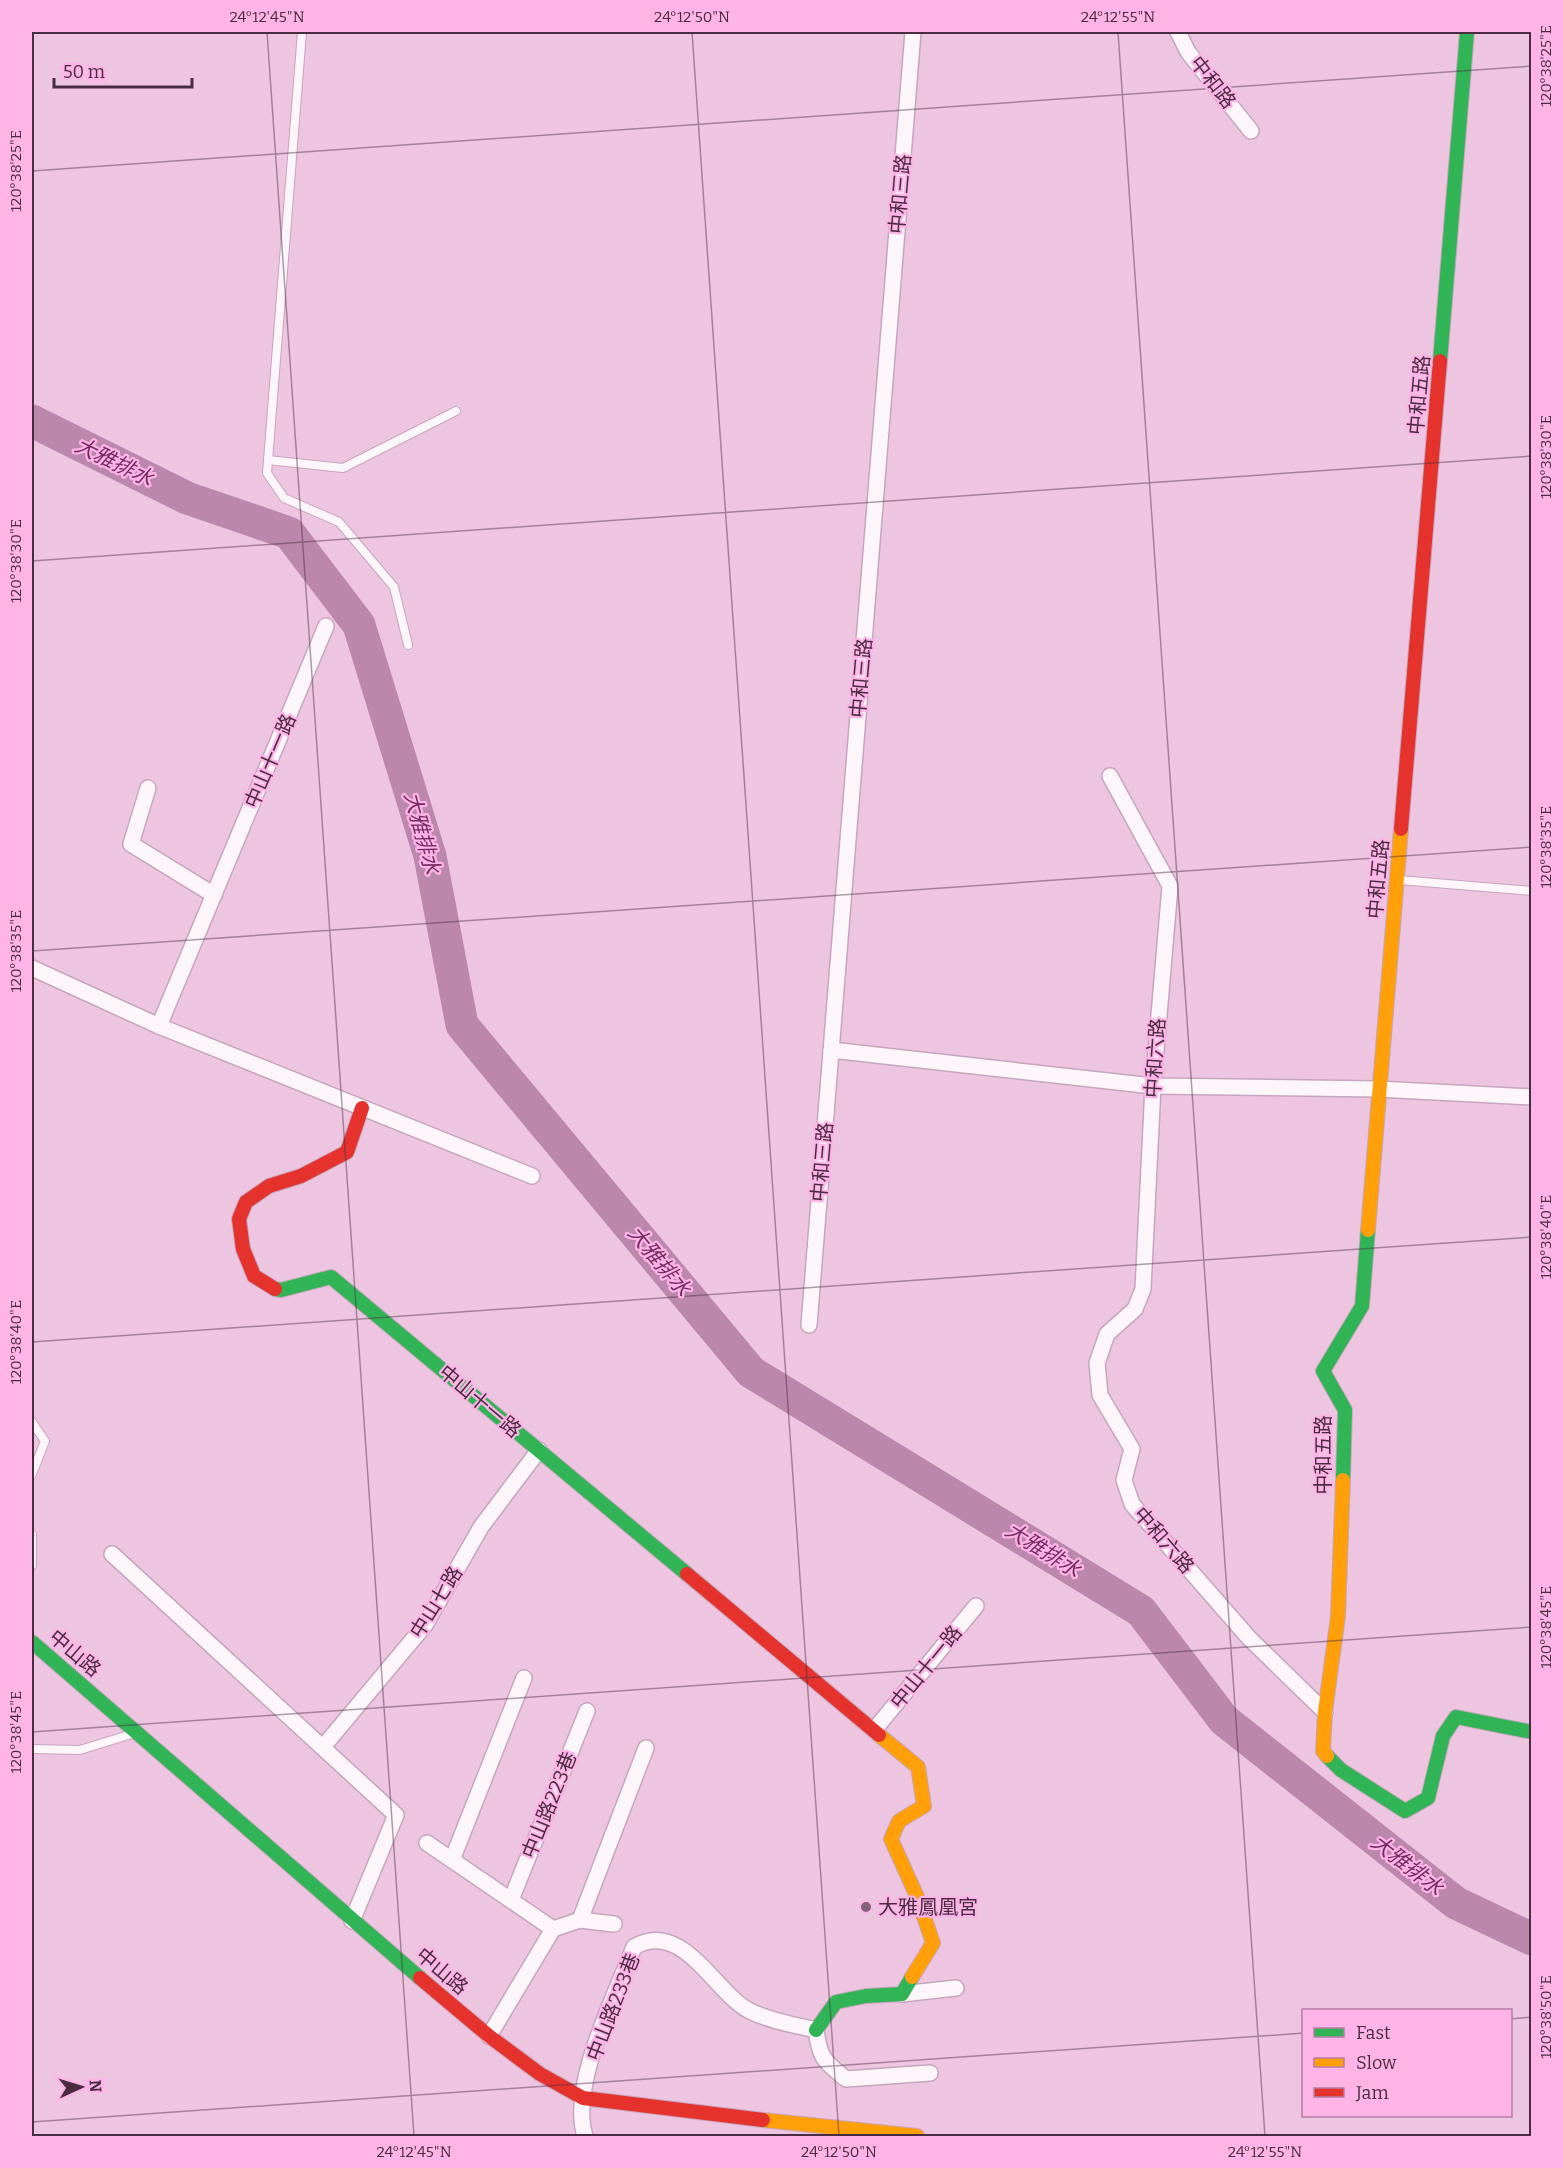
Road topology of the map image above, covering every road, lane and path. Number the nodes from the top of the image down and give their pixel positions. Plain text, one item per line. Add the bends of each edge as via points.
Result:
1 (302, 32) edge
2 (912, 32) edge
3 (1178, 32) edge
4 (1467, 32) edge
5 (1251, 131) dead end
6 (456, 411) dead end
7 (268, 460) junction
8 (326, 626) dead end
9 (408, 645) dead end
10 (1110, 777) dead end
11 (148, 788) dead end
12 (1398, 879) junction
13 (1532, 891) edge
14 (214, 895) junction
15 (32, 968) edge
16 (159, 1026) junction
17 (831, 1050) junction
18 (1153, 1086) junction
19 (1378, 1090) junction
20 (1532, 1097) edge
21 (362, 1108) junction
22 (532, 1176) dead end
23 (809, 1324) dead end
24 (32, 1422) edge
25 (539, 1450) junction
26 (32, 1474) edge
27 (32, 1535) edge
28 (112, 1554) dead end
29 (32, 1564) edge
30 (976, 1606) dead end
31 (32, 1642) edge
32 (524, 1678) dead end
33 (587, 1711) dead end
34 (1325, 1712) junction
35 (875, 1729) junction
36 (140, 1732) junction
37 (1532, 1732) edge
38 (323, 1747) junction
39 (646, 1748) dead end
40 (32, 1749) edge
41 (427, 1843) dead end
42 (452, 1860) junction
43 (511, 1900) junction
44 (580, 1920) junction
45 (352, 1921) junction
46 (614, 1924) dead end
47 (553, 1929) junction
48 (956, 1988) dead end
49 (902, 1994) junction
50 (816, 2031) junction
51 (489, 2037) junction
52 (930, 2073) dead end
53 (583, 2098) junction
54 (585, 2136) edge
55 (917, 2136) edge

1 - 7 lane
2 - 17 street, 中和三路
3 - 5 street, 中和路 via 1188,52
4 - 12 street, 中和五路
6 - 7 lane via 343,468
7 - 9 lane via 267,473 284,498 339,522 394,587
8 - 14 street, 中山十一路
10 - 18 street, 中和六路 via 1170,886
11 - 14 street via 131,844
12 - 13 lane
12 - 19 street, 中和五路
14 - 16 street, 中山十一路
15 - 16 street
16 - 21 street
17 - 18 street
17 - 23 street, 中和三路
18 - 19 street
18 - 34 street, 中和六路 via 1143,1289 1135,1309 1107,1334 1098,1363 1100,1395 1132,1449 1124,1480 1132,1504 1249,1638
19 - 20 street
19 - 34 street, 中和五路 via 1362,1306 1349,1334 1335,1348 1323,1371 1345,1410 1338,1616
21 - 22 street
21 - 25 street, 中山十一路 via 347,1152 301,1176 268,1186 246,1202 239,1219 243,1249 254,1276 281,1290 331,1277
24 - 26 lane via 45,1441
25 - 35 street, 中山十一路
25 - 38 street, 中山七路 via 481,1527 425,1625
27 - 29 lane
28 - 38 street
30 - 35 street, 中山十一路
31 - 36 street, 中山路
32 - 42 street
33 - 43 street, 中山路223巷
34 - 37 street via 1323,1751 1341,1770 1405,1811 1428,1798 1443,1736 1456,1717
35 - 49 street, 中山十一路 via 918,1767 924,1806 899,1821 891,1839 933,1943
36 - 40 lane via 80,1750
36 - 45 street, 中山路
38 - 45 street via 396,1815
39 - 44 street
41 - 42 street
42 - 43 street
43 - 47 street
44 - 46 street
44 - 47 street
45 - 51 street, 中山路
47 - 51 street
48 - 49 street
49 - 50 street via 836,2002
50 - 52 street via 823,2061 846,2079
50 - 53 street, 中山路233巷 via 747,2011 690,1955 648,1939 634,1947 593,2051
51 - 53 street, 中山路 via 540,2074
53 - 54 street via 581,2124
53 - 55 street, 中山路

